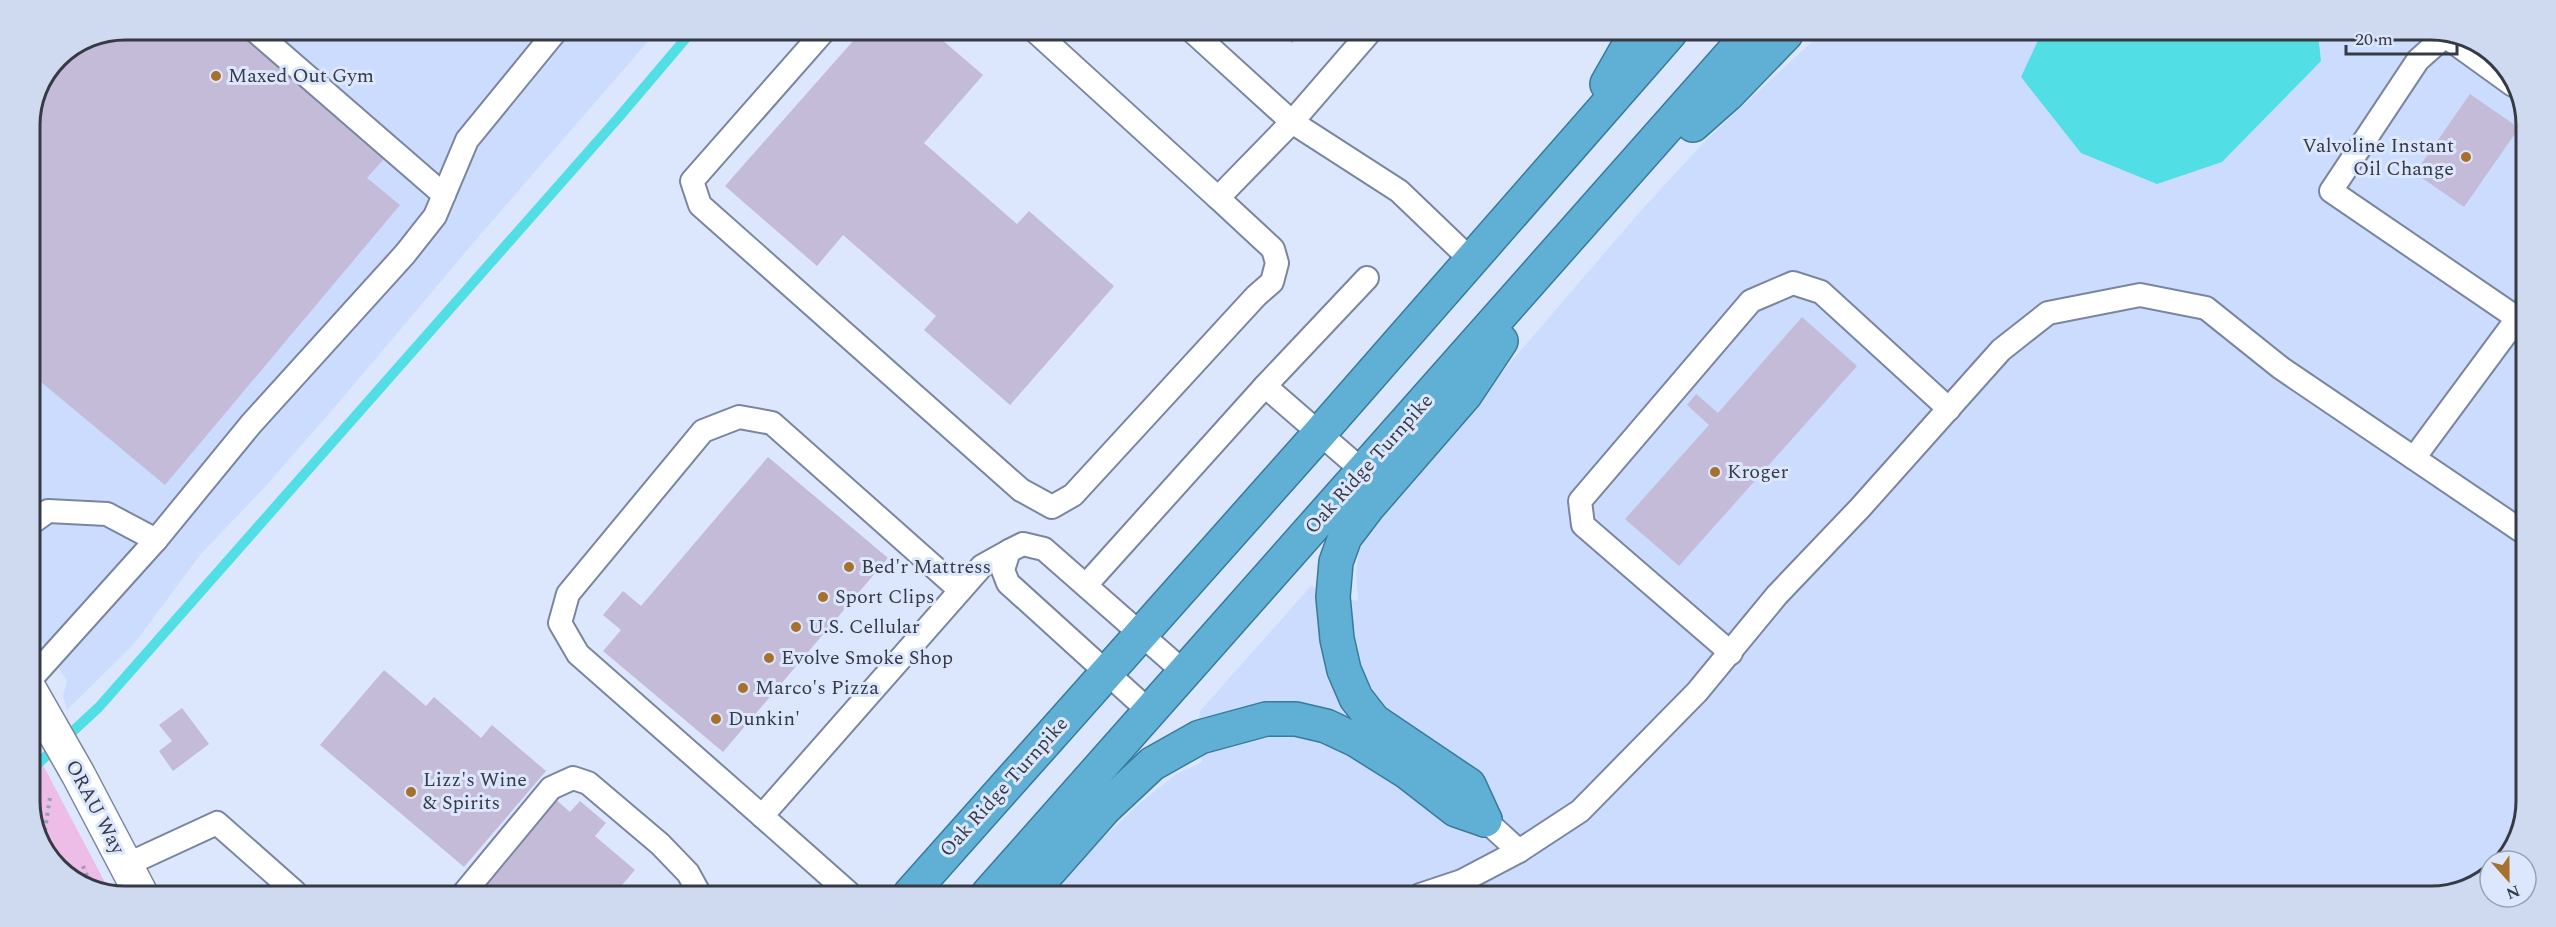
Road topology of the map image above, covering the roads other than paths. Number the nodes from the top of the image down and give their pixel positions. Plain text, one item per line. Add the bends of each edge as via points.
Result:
1 (266, 40) edge
2 (549, 40) edge
3 (817, 40) edge
4 (1045, 40) edge
5 (1202, 40) edge
6 (1363, 40) edge
7 (1632, 40) edge
8 (1664, 40) edge
9 (1744, 40) edge
10 (1779, 40) edge
11 (2439, 41) edge
12 (2457, 45) edge
13 (2499, 76) edge
14 (1292, 122) junction
15 (1572, 145) junction
16 (444, 195) junction
17 (1218, 198) junction
18 (1576, 230) junction
19 (1471, 260) junction
20 (1367, 278) dead end
21 (2515, 309) edge
22 (2515, 321) edge
23 (1265, 386) junction
24 (1949, 409) junction
25 (1319, 434) junction
26 (2414, 458) junction
27 (1363, 471) junction
28 (41, 516) edge
29 (2516, 527) edge
30 (156, 540) junction
31 (1009, 551) junction
32 (1086, 585) junction
33 (960, 590) junction
34 (1141, 633) junction
35 (1731, 653) junction
36 (41, 668) edge
37 (1107, 672) junction
38 (1184, 672) junction
39 (41, 709) edge
40 (1149, 711) junction
41 (762, 816) junction
42 (1485, 820) junction
43 (1519, 851) junction
44 (133, 878) edge
45 (288, 886) edge
46 (470, 886) edge
47 (695, 886) edge
48 (841, 886) edge
49 (917, 886) edge
50 (995, 886) edge
51 (1036, 886) edge
52 (1447, 886) edge

1 - 16 lane
2 - 16 lane via 467,140
3 - 17 lane via 692,181 700,205 1021,490 1052,507 1073,495 1272,282 1277,263 1273,249
4 - 17 lane
5 - 14 lane
6 - 14 lane
7 - 15 highway
8 - 15 highway, Oak Ridge Turnpike
9 - 18 highway, Oak Ridge Turnpike
10 - 18 highway via 1728,94
11 - 21 lane via 2418,60 2331,191
12 - 13 lane
14 - 17 lane
14 - 19 lane via 1399,191
15 - 19 highway, Oak Ridge Turnpike
16 - 30 lane via 435,216 405,254 251,424
18 - 27 highway, Oak Ridge Turnpike
18 - 42 highway via 1465,395 1345,537 1336,562 1333,597 1337,639 1356,698 1374,721 1469,785
19 - 25 highway, Oak Ridge Turnpike
20 - 23 lane
22 - 26 lane
23 - 25 lane
23 - 32 lane
24 - 26 lane via 2001,350 2048,313 2140,295 2206,308 2281,368
24 - 35 lane via 1777,596
24 - 35 lane via 1821,292 1793,284 1751,301 1580,501 1583,525
25 - 27 lane
25 - 34 highway, Oak Ridge Turnpike
26 - 29 lane
27 - 38 highway, Oak Ridge Turnpike
28 - 30 lane via 48,511 107,514
30 - 36 lane
31 - 32 lane via 1023,544 1044,549
31 - 33 lane via 982,566
31 - 37 lane via 1003,570 1008,583
32 - 34 lane
33 - 41 lane
33 - 41 lane via 772,423 738,417 703,431 568,594 560,623 578,654
34 - 37 highway, Oak Ridge Turnpike
34 - 38 lane
35 - 43 lane via 1580,811
37 - 40 lane
37 - 49 highway, Oak Ridge Turnpike
38 - 40 highway, Oak Ridge Turnpike
39 - 44 street, ORAU Way
40 - 50 highway, Oak Ridge Turnpike
41 - 48 lane
42 - 43 lane
42 - 51 highway via 1456,810 1407,772 1326,726 1296,719 1266,719 1200,737 1152,764 1105,808
43 - 52 lane
44 - 45 lane via 217,823
46 - 47 lane via 551,788 573,778 588,783 660,844

